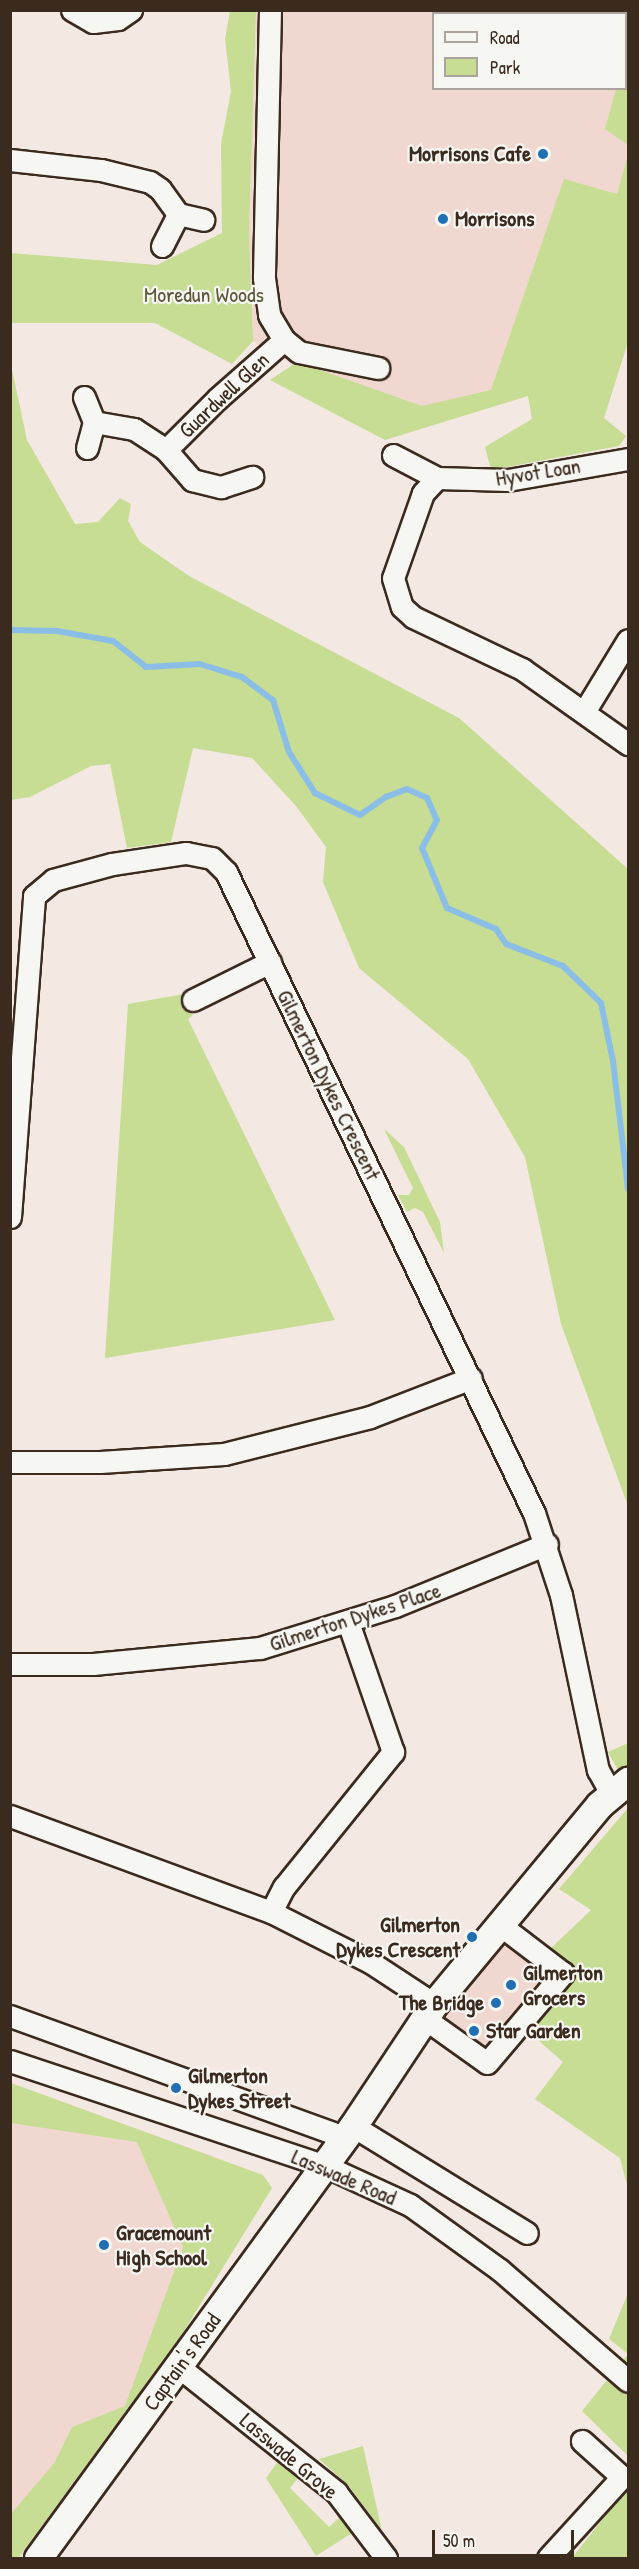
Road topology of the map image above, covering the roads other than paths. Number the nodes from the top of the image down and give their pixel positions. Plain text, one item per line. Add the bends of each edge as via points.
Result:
1 (72, 10) edge
2 (131, 10) edge
3 (270, 10) edge
4 (10, 160) edge
5 (178, 214) junction
6 (203, 220) dead end
7 (162, 246) dead end
8 (284, 340) junction
9 (378, 368) dead end
10 (84, 397) dead end
11 (94, 422) junction
12 (87, 448) dead end
13 (166, 450) junction
14 (393, 455) dead end
15 (628, 459) edge
16 (252, 477) dead end
17 (442, 477) junction
18 (627, 633) edge
19 (584, 712) junction
20 (628, 744) edge
21 (270, 962) junction
22 (193, 1000) dead end
23 (10, 1217) edge
24 (471, 1378) junction
25 (10, 1462) edge
26 (547, 1544) junction
27 (348, 1623) junction
28 (10, 1664) edge
29 (620, 1787) edge
30 (10, 1816) edge
31 (271, 1912) junction
32 (499, 1924) junction
33 (429, 2011) junction
34 (10, 2016) edge
35 (10, 2061) edge
36 (349, 2132) junction
37 (323, 2165) junction
38 (527, 2233) dead end
39 (179, 2367) junction
40 (628, 2381) edge
41 (582, 2441) dead end
42 (38, 2559) edge
43 (386, 2559) edge
44 (548, 2559) edge

1 - 2 street via 93,22 118,19
3 - 8 street via 265,300
4 - 5 street via 101,171 150,182
5 - 6 street
5 - 7 street
8 - 9 street via 299,352
8 - 13 street, Guardwell Glen
10 - 11 street
11 - 12 street
11 - 13 street, Guardwell Glen via 134,429
13 - 16 street, Guardwell Glen via 192,480 234,495
14 - 17 street
15 - 17 street, Hyvot Loan via 508,480
17 - 19 street via 423,493 396,566 393,578 402,607 413,617 522,669
18 - 19 street
19 - 20 street
21 - 22 street
21 - 23 street, Gilmerton Dykes Crescent via 226,872 201,854 112,864 43,886 31,906
21 - 24 street, Gilmerton Dykes Crescent
24 - 25 street via 370,1417 224,1454 100,1462
24 - 26 street, Gilmerton Dykes Crescent
26 - 27 street, Gilmerton Dykes Place
26 - 29 street, Gilmerton Dykes Crescent via 598,1770
27 - 28 street, Gilmerton Dykes Place via 260,1648 203,1655 93,1664
27 - 31 street via 393,1752 284,1887
29 - 32 main road
30 - 31 street
31 - 33 street via 370,1962
32 - 33 main road
32 - 33 street via 563,1973 487,2063
33 - 36 main road
34 - 36 street, Lasswade Road
35 - 37 street, Lasswade Road
36 - 37 main road
36 - 38 street, Lasswade Road
37 - 39 main road, Captain's Road
37 - 40 street, Lasswade Road via 377,2188 440,2224 500,2270
39 - 42 main road, Captain's Road
39 - 43 street, Lasswade Grove via 336,2492
41 - 44 street via 622,2477

